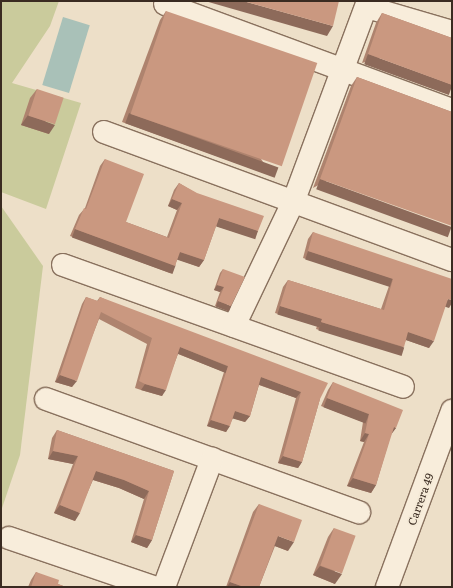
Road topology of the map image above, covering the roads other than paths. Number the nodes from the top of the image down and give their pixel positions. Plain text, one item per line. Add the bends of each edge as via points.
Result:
1 (165, 4) dead end
2 (368, 4) edge
3 (452, 32) edge
4 (342, 71) junction
5 (452, 110) edge
6 (104, 132) dead end
7 (294, 200) junction
8 (452, 260) edge
9 (63, 265) dead end
10 (234, 326) junction
11 (403, 387) dead end
12 (46, 399) dead end
13 (452, 411) edge
14 (212, 458) junction
15 (359, 512) dead end
16 (10, 538) dead end
17 (153, 587) edge
18 (164, 587) edge
19 (387, 587) edge

1 - 4 street
2 - 3 street
2 - 4 street
4 - 5 street
4 - 7 street
6 - 7 street
7 - 8 street
7 - 10 street
9 - 10 street
10 - 11 street
12 - 14 street
13 - 19 street, Carrera 49
14 - 15 street
14 - 18 street
16 - 17 street

